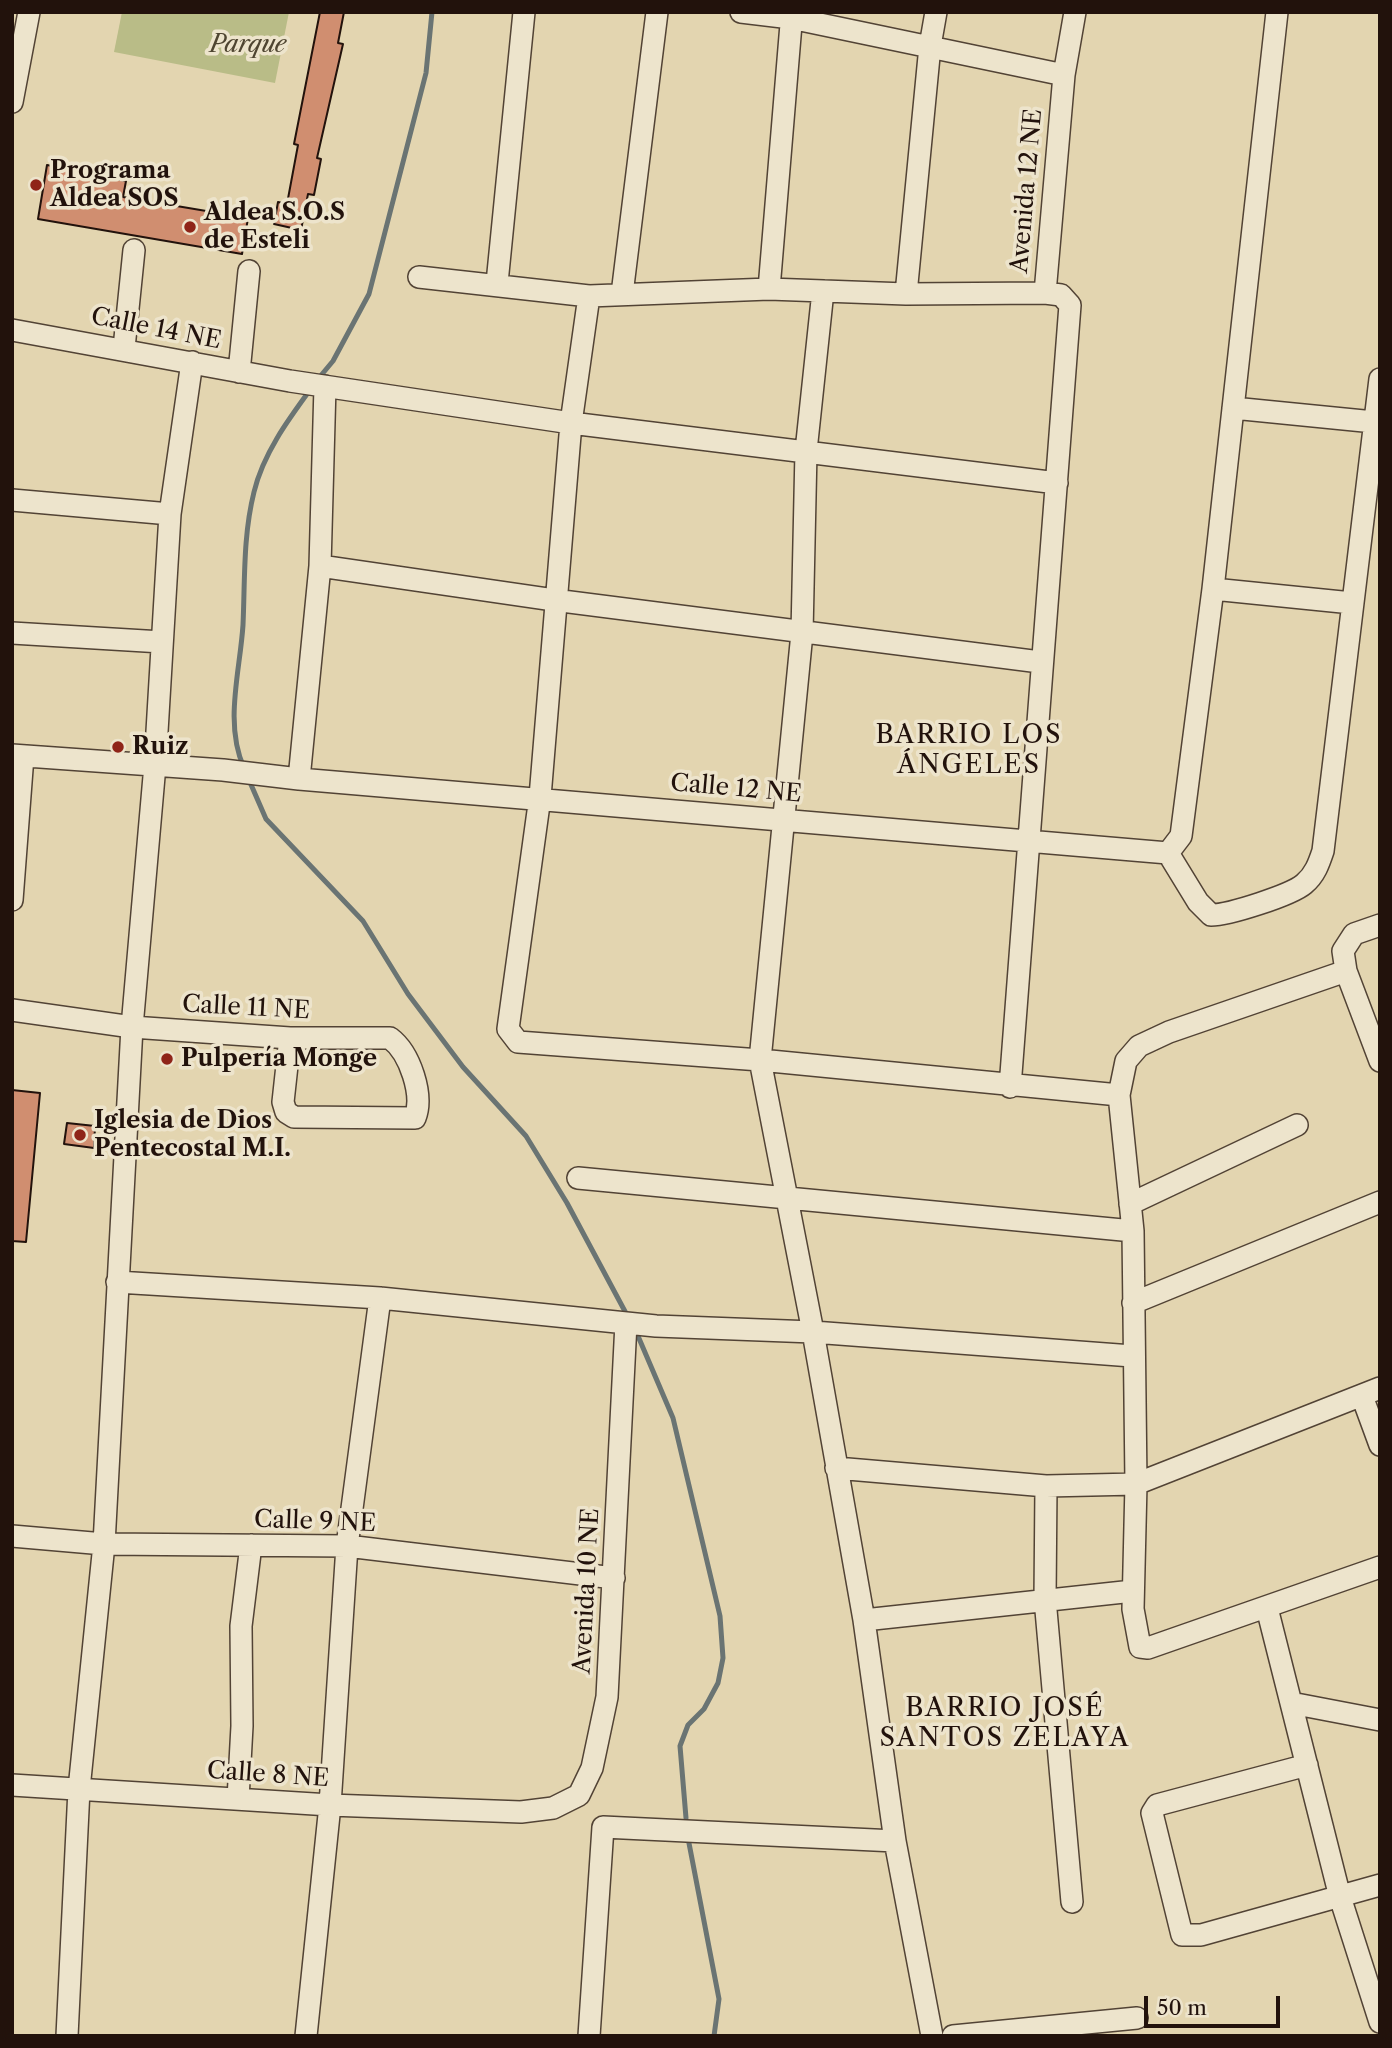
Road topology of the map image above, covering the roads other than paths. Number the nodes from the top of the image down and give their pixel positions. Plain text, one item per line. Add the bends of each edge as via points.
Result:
1 (29, 12) edge
2 (524, 12) edge
3 (657, 12) edge
4 (741, 12) edge
5 (936, 12) edge
6 (1075, 12) edge
7 (1277, 12) edge
8 (791, 15) edge
9 (930, 46) junction
10 (1064, 75) junction
11 (12, 102) edge
12 (134, 250) dead end
13 (249, 271) dead end
14 (419, 277) dead end
15 (496, 283) junction
16 (769, 289) junction
17 (823, 291) junction
18 (1045, 293) junction
19 (622, 294) junction
20 (906, 294) junction
21 (589, 296) junction
22 (12, 330) edge
23 (124, 348) junction
24 (192, 362) junction
25 (239, 372) junction
26 (1380, 379) edge
27 (322, 385) junction
28 (1233, 408) junction
29 (1374, 422) junction
30 (571, 423) junction
31 (806, 451) junction
32 (1057, 484) junction
33 (12, 500) edge
34 (170, 514) junction
35 (320, 566) junction
36 (1213, 589) junction
37 (554, 600) junction
38 (1352, 603) junction
39 (12, 633) edge
40 (802, 633) junction
41 (162, 642) junction
42 (1040, 662) junction
43 (18, 756) edge
44 (155, 765) junction
45 (299, 779) junction
46 (540, 797) junction
47 (783, 820) junction
48 (1027, 841) junction
49 (1168, 853) junction
50 (12, 900) edge
51 (1380, 925) edge
52 (1346, 971) junction
53 (12, 1010) edge
54 (132, 1027) junction
55 (290, 1038) junction
56 (760, 1060) junction
57 (1380, 1061) edge
58 (1010, 1087) junction
59 (1119, 1095) junction
60 (1297, 1125) dead end
61 (578, 1178) dead end
62 (785, 1198) junction
63 (1380, 1202) edge
64 (1130, 1204) junction
65 (1133, 1231) junction
66 (117, 1282) junction
67 (380, 1298) junction
68 (1133, 1303) junction
69 (616, 1322) junction
70 (813, 1332) junction
71 (1132, 1356) junction
72 (1371, 1392) edge
73 (1380, 1445) edge
74 (836, 1468) junction
75 (1136, 1483) junction
76 (1046, 1486) junction
77 (12, 1536) edge
78 (104, 1544) junction
79 (251, 1545) junction
80 (346, 1546) junction
81 (1380, 1567) edge
82 (614, 1578) junction
83 (1133, 1591) junction
84 (1045, 1599) junction
85 (1267, 1608) junction
86 (864, 1620) junction
87 (1291, 1703) junction
88 (1380, 1720) edge
89 (1307, 1765) junction
90 (12, 1785) edge
91 (79, 1788) junction
92 (238, 1799) junction
93 (330, 1805) junction
94 (521, 1812) joint
95 (895, 1841) junction
96 (1380, 1885) edge
97 (1340, 1898) junction
98 (1072, 1902) dead end
99 (1137, 2018) dead end
100 (1380, 2022) edge
101 (67, 2036) edge
102 (306, 2036) edge
103 (589, 2036) edge
104 (932, 2036) edge
105 (953, 2036) edge

1 - 11 street
2 - 15 street
3 - 19 street
4 - 8 street
5 - 9 street
6 - 10 street, Avenida 12 NE
7 - 28 street
8 - 9 street
8 - 16 street
9 - 10 street
9 - 20 street
10 - 18 street, Avenida 12 NE
12 - 23 street
13 - 25 street
14 - 15 street
15 - 21 street
16 - 17 street
16 - 19 street
17 - 20 street
17 - 31 street
18 - 20 street
18 - 32 street, Avenida 12 NE via 1061,296 1070,305
19 - 21 street
21 - 30 street
22 - 23 street, Calle 14 NE
23 - 24 street, Calle 14 NE
24 - 25 street, Calle 14 NE
24 - 34 street
25 - 27 street, Calle 14 NE
26 - 29 street
27 - 30 street, Calle 14 NE
27 - 35 street
28 - 29 street
28 - 36 street
29 - 38 street
30 - 31 street, Calle 14 NE
30 - 37 street
31 - 32 street, Calle 14 NE
31 - 40 street
32 - 42 street
33 - 34 street
34 - 41 street
35 - 37 street
35 - 45 street
36 - 38 street
36 - 49 street via 1181,836
37 - 40 street
37 - 46 street
38 - 49 street via 1317,869 1303,885 1227,915 1211,915
39 - 41 street
40 - 42 street
40 - 47 street
41 - 44 street
42 - 48 street
43 - 44 street
43 - 50 street
44 - 45 street, Calle 12 NE
44 - 54 street
45 - 46 street, Calle 12 NE
46 - 47 street, Calle 12 NE
46 - 56 street via 508,1029 512,1038
47 - 48 street, Calle 12 NE
47 - 56 street
48 - 49 street, Calle 12 NE
48 - 58 street
51 - 52 street via 1354,934 1343,951
52 - 57 street
52 - 59 street via 1139,1046 1126,1061
53 - 54 street, Calle 11 NE
54 - 55 street, Calle 11 NE
54 - 66 street
55 - 55 street, Calle 11 NE via 390,1038 399,1045 419,1095 415,1118 294,1117 286,1112
56 - 58 street
56 - 62 street
58 - 59 street
59 - 64 street
60 - 64 street
61 - 62 street
62 - 65 street
62 - 70 street
63 - 68 street
64 - 65 street
65 - 68 street
66 - 67 street
66 - 78 street
67 - 69 street
67 - 80 street
68 - 71 street
69 - 70 street
69 - 82 street, Avenida 10 NE
70 - 71 street
70 - 74 street
71 - 75 street
72 - 73 street
72 - 75 street
74 - 76 street
74 - 86 street
75 - 76 street
75 - 83 street
76 - 84 street
77 - 78 street, Calle 9 NE
78 - 79 street, Calle 9 NE
78 - 91 street
79 - 80 street, Calle 9 NE
79 - 92 street via 241,1626
80 - 82 street, Calle 9 NE
80 - 93 street
81 - 85 street
82 - 94 street, Avenida 10 NE via 607,1697 593,1768 579,1795 553,1808
83 - 84 street
83 - 85 street via 1143,1650
84 - 86 street
84 - 98 street
85 - 87 street
86 - 95 street
87 - 88 street
87 - 89 street
89 - 97 street
89 - 97 street via 1157,1805 1152,1814 1182,1935 1201,1935
90 - 91 street, Calle 8 NE
91 - 92 street, Calle 8 NE
91 - 101 street
92 - 93 street, Calle 8 NE
93 - 94 street, Calle 8 NE
93 - 102 street
95 - 103 street via 603,1827
95 - 104 street
96 - 97 street
97 - 100 street
99 - 105 street

